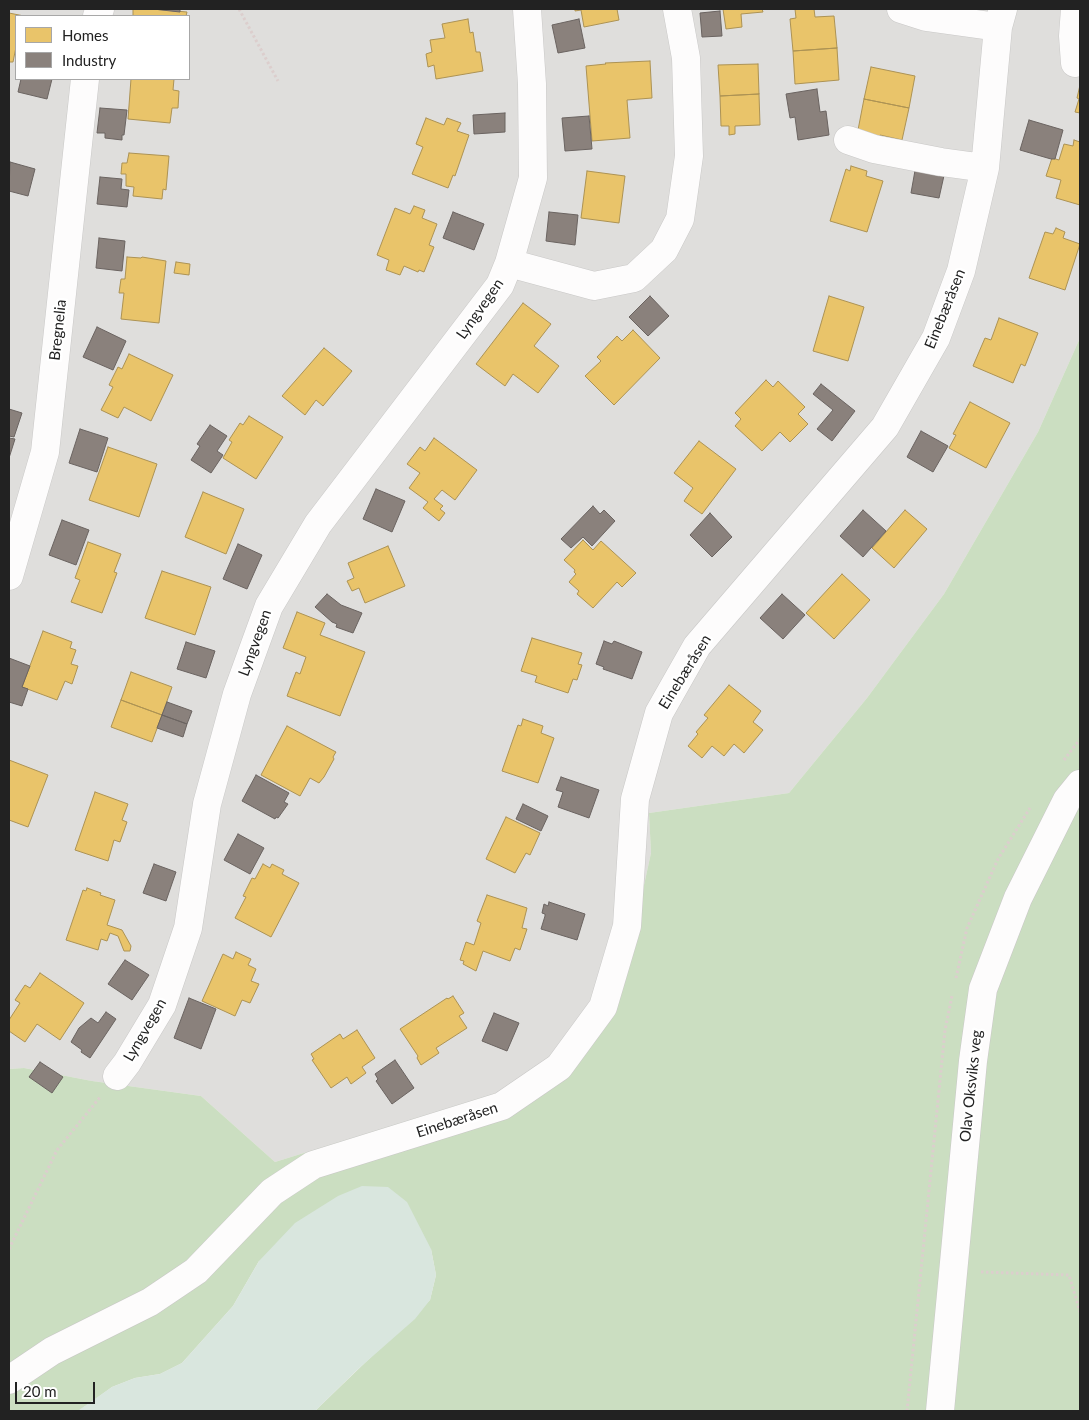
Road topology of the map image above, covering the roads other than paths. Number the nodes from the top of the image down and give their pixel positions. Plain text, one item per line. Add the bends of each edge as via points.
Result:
1 (527, 9) edge
2 (677, 9) edge
3 (901, 9) edge
4 (1075, 9) edge
5 (1000, 18) edge
6 (1075, 63) dead end
7 (85, 80) edge
8 (848, 140) dead end
9 (985, 168) junction
10 (509, 263) junction
11 (9, 576) edge
12 (1080, 784) edge
13 (117, 1076) road end
14 (9, 1380) edge
15 (940, 1411) edge

1 - 10 street, Lyngvegen via 533,178
2 - 10 street, Lyngvegen via 686,58 689,156 680,219 664,250 634,278 594,286
3 - 5 street via 926,18
4 - 6 street
5 - 9 street, Einebæråsen
7 - 11 street, Bregnelia via 45,452
8 - 9 street via 874,149
9 - 14 street, Einebæråsen via 961,271 936,338 885,427 697,646 659,713 635,799 627,926 603,1007 559,1067 502,1106 313,1165 272,1192 196,1271 150,1302 52,1352
10 - 13 street, Lyngvegen via 500,285 318,524 269,606 236,694 207,804 188,928 162,1005
12 - 15 street, Olav Oksviks veg via 1067,800 1018,898 983,989 973,1061

